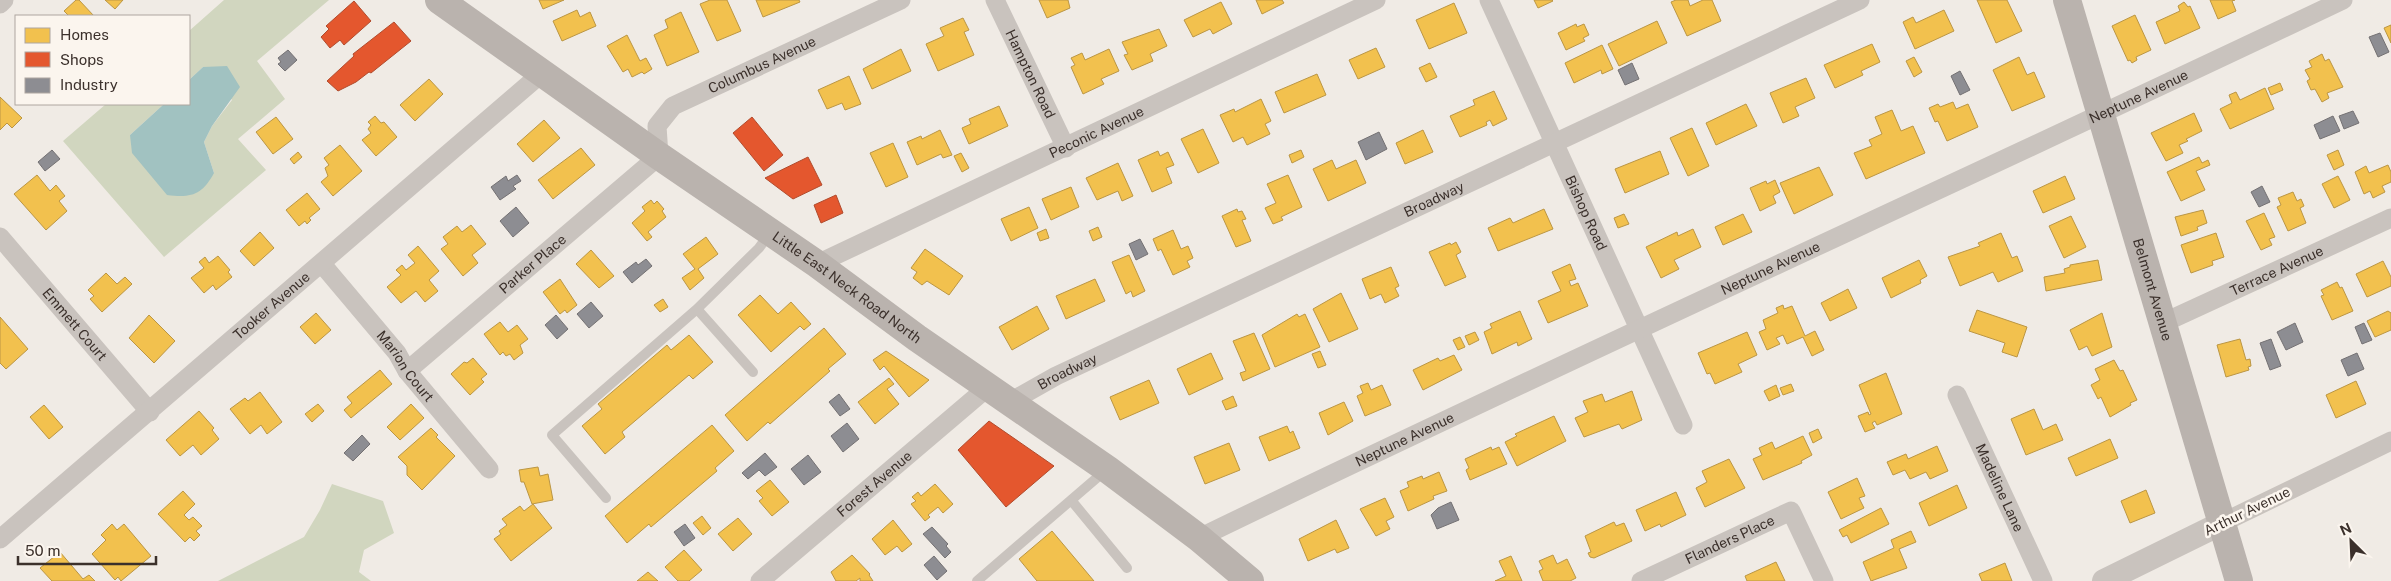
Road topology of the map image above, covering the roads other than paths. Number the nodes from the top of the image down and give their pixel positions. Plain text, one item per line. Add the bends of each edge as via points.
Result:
1 (4, 0) edge
2 (439, 0) edge
3 (901, 0) edge
4 (996, 0) edge
5 (1376, 0) edge
6 (1489, 0) edge
7 (1860, 0) edge
8 (2067, 0) edge
9 (2343, 0) edge
10 (0, 4) edge
11 (542, 73) junction
12 (2101, 115) junction
13 (1555, 143) junction
14 (1066, 148) junction
15 (658, 156) junction
16 (2391, 218) edge
17 (770, 233) junction
18 (0, 237) edge
19 (322, 264) junction
20 (817, 264) junction
21 (697, 309) junction
22 (2162, 323) junction
23 (1639, 328) junction
24 (407, 371) junction
25 (753, 372) dead end
26 (988, 387) junction
27 (1957, 395) dead end
28 (1010, 402) junction
29 (150, 412) junction
30 (1683, 425) dead end
31 (2391, 441) edge
32 (490, 469) dead end
33 (1107, 470) junction
34 (606, 498) dead end
35 (1071, 500) junction
36 (2222, 523) junction
37 (1199, 538) junction
38 (0, 539) edge
39 (1127, 568) dead end
40 (760, 581) edge
41 (977, 581) edge
42 (1250, 581) edge
43 (1641, 581) edge
44 (1824, 581) edge
45 (2043, 581) edge
46 (2104, 581) edge
47 (2239, 581) edge

1 - 10 street
2 - 11 main road, Little East Neck Road North
3 - 15 street, Columbus Avenue via 673,106 657,126
4 - 14 street, Hampton Road
5 - 14 street, Peconic Avenue
6 - 13 street, Bishop Road
7 - 13 street, Broadway
8 - 12 main road, Belmont Avenue
9 - 12 street, Neptune Avenue
11 - 15 main road, Little East Neck Road North
11 - 19 street, Tooker Avenue
12 - 22 main road, Belmont Avenue
12 - 23 street, Neptune Avenue
13 - 23 street, Bishop Road
13 - 28 street, Broadway via 1056,376
14 - 20 street, Peconic Avenue
15 - 17 main road, Little East Neck Road North
15 - 24 street, Parker Place
16 - 22 street, Terrace Avenue
17 - 20 main road, Little East Neck Road North
17 - 21 lane
18 - 29 street, Emmett Court
19 - 24 street, Marion Court via 397,353
19 - 29 street, Tooker Avenue
20 - 26 main road, Little East Neck Road North
21 - 25 lane
21 - 34 lane via 552,435
22 - 36 main road, Belmont Avenue
23 - 30 street, Bishop Road
23 - 37 street, Neptune Avenue
24 - 32 street, Marion Court
26 - 28 main road, Little East Neck Road North
26 - 40 street, Forest Avenue
27 - 45 street, Madeline Lane
28 - 33 main road, Little East Neck Road North
29 - 38 street, Tooker Avenue
31 - 36 street, Arthur Avenue
33 - 35 lane
33 - 37 main road, Little East Neck Road North
35 - 39 lane
35 - 41 lane
36 - 46 street, Arthur Avenue
36 - 47 main road, Belmont Avenue
37 - 42 main road, Little East Neck Road North
43 - 44 street, Flanders Place via 1791,511

